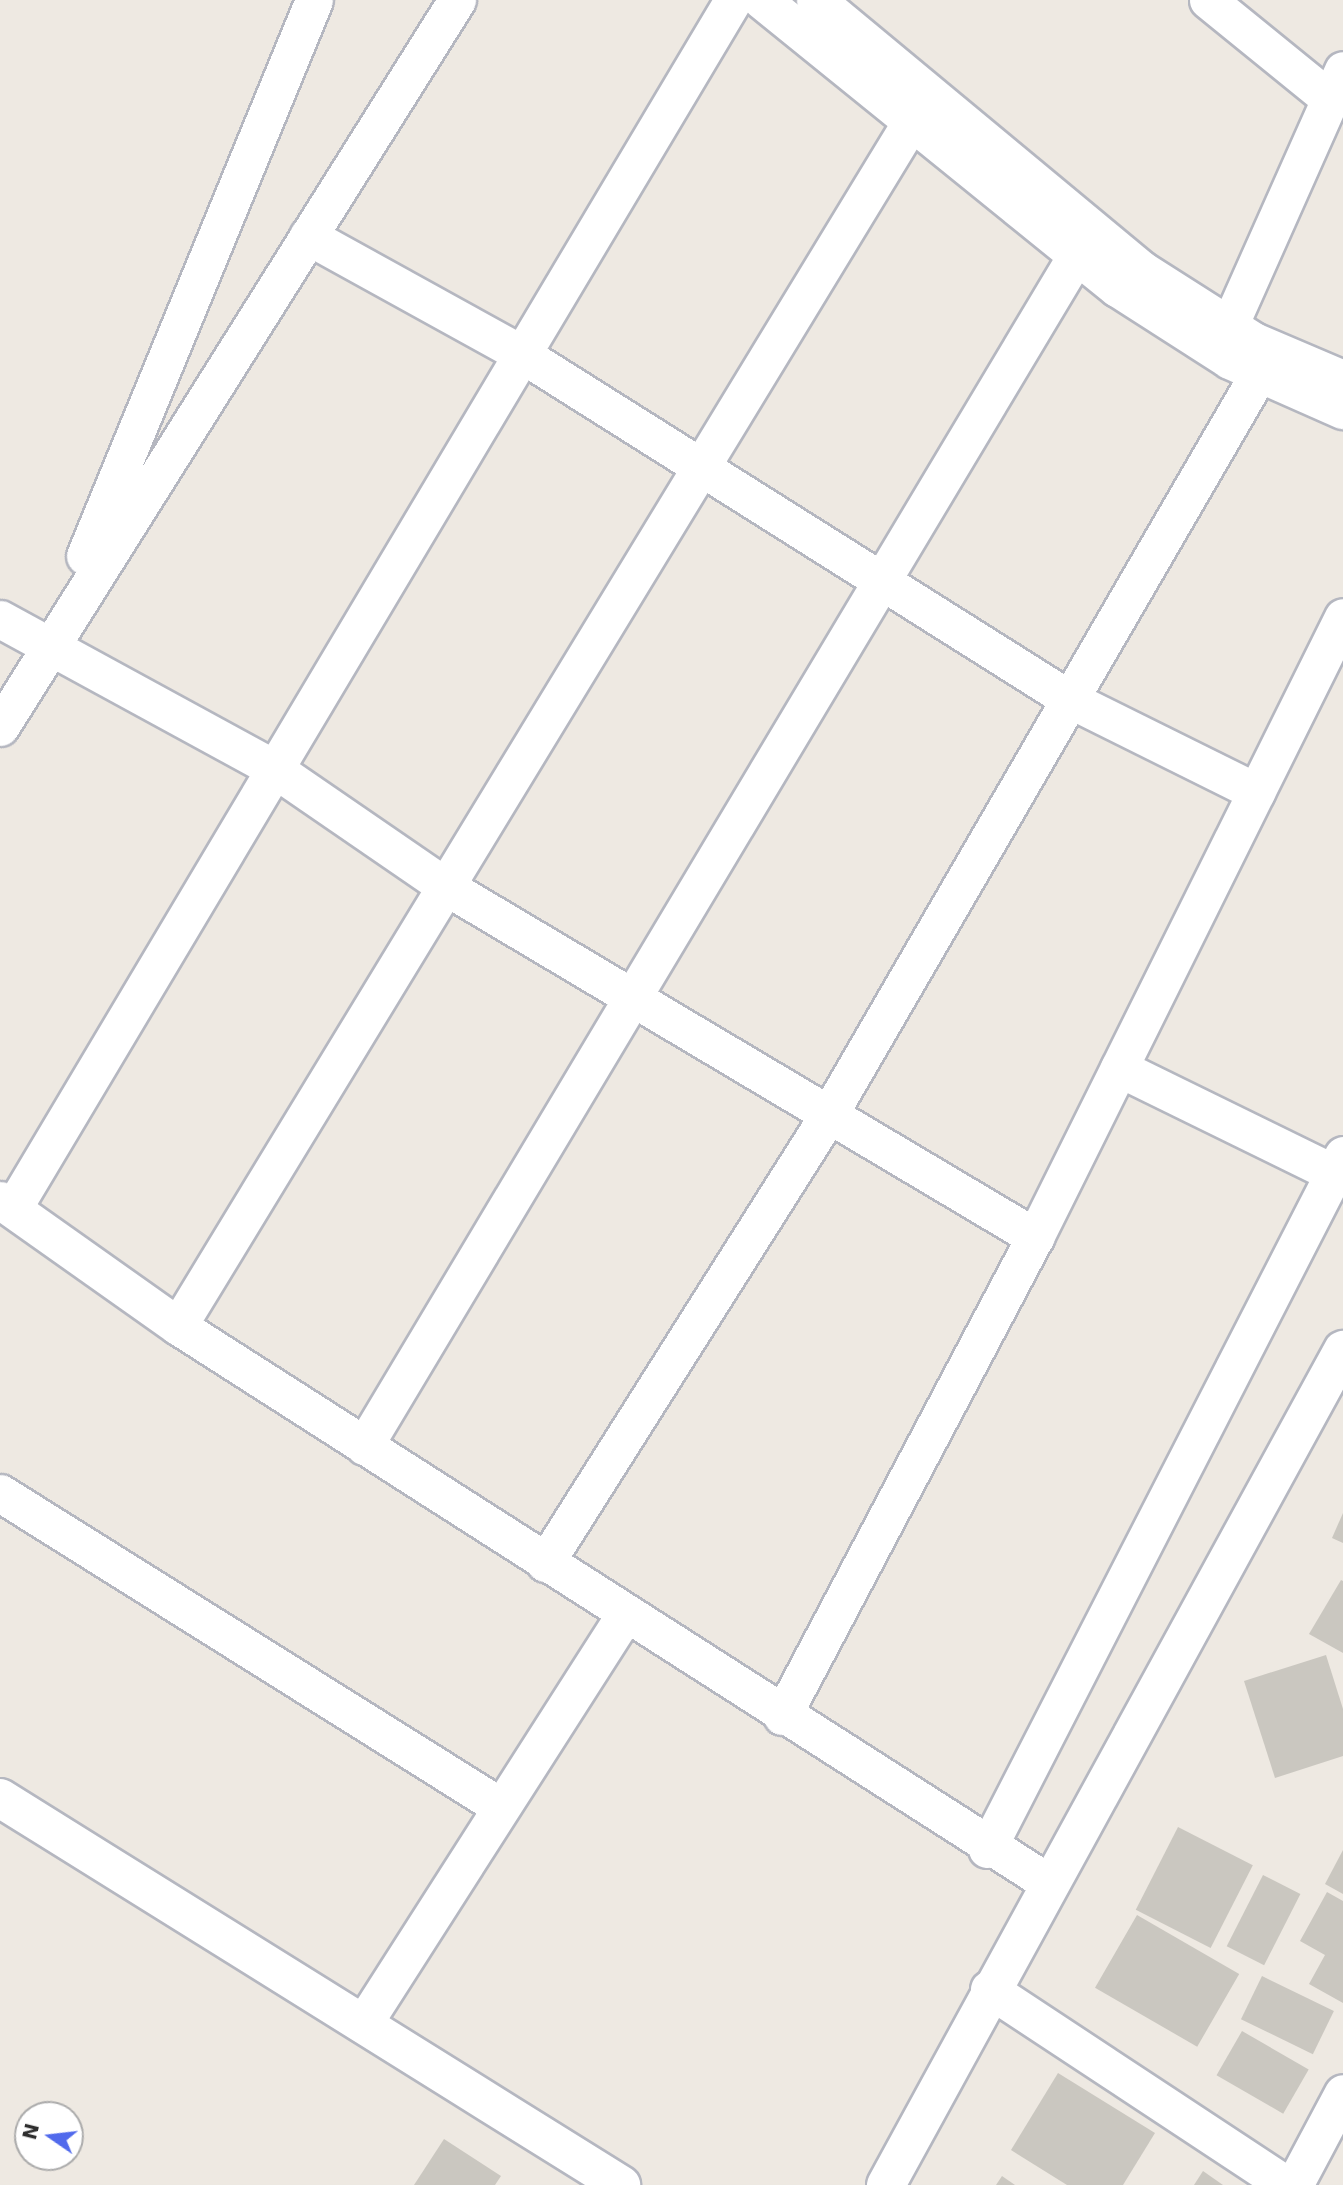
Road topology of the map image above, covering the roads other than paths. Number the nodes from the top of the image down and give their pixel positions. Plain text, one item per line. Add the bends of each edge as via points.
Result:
1 (314, 0) edge
2 (457, 0) edge
3 (733, 0) edge
4 (762, 0) edge
5 (816, 0) edge
6 (1208, 0) edge
7 (1336, 84) edge
8 (914, 117) junction
9 (308, 236) junction
10 (1077, 254) junction
11 (1229, 326) junction
12 (520, 353) junction
13 (1259, 373) junction
14 (1343, 380) edge
15 (1343, 410) edge
16 (699, 470) junction
17 (883, 579) junction
18 (1343, 617) edge
19 (0, 619) edge
20 (46, 649) junction
21 (1069, 699) junction
22 (0, 727) edge
23 (273, 768) junction
24 (1256, 792) junction
25 (445, 886) junction
26 (632, 998) junction
27 (1119, 1068) junction
28 (828, 1114) junction
29 (1338, 1164) edge
30 (7, 1204) edge
31 (1035, 1237) junction
32 (178, 1326) junction
33 (1343, 1350) edge
34 (364, 1446) junction
35 (0, 1493) edge
36 (545, 1563) junction
37 (625, 1614) junction
38 (782, 1716) junction
39 (0, 1798) edge
40 (501, 1807) junction
41 (987, 1849) junction
42 (1049, 1883) junction
43 (989, 1989) junction
44 (363, 2024) junction
45 (1343, 2092) edge
46 (621, 2185) edge
47 (886, 2185) edge
48 (1286, 2185) edge
49 (1294, 2185) edge

1 - 20 street
2 - 9 street
3 - 12 street
4 - 8 street
5 - 11 street via 1141,270
6 - 7 street
7 - 11 street
8 - 10 street
8 - 16 street
9 - 12 street
9 - 20 street
10 - 13 street via 1118,288
10 - 17 street
11 - 14 street
12 - 16 street
12 - 23 street
13 - 15 street
13 - 21 street
16 - 17 street
16 - 25 street
17 - 21 street
17 - 26 street
18 - 24 street
19 - 20 street
20 - 22 street
20 - 23 street
21 - 24 street
21 - 28 street
23 - 25 street
23 - 30 street
24 - 27 street
25 - 26 street
25 - 32 street
26 - 28 street
26 - 34 street
27 - 29 street
27 - 31 street
28 - 31 street
28 - 36 street
29 - 41 street
30 - 32 street
31 - 38 street
32 - 34 street
33 - 42 street
34 - 36 street
35 - 40 street
36 - 37 street
37 - 38 street
37 - 40 street
38 - 41 street
39 - 44 street
40 - 44 street
41 - 42 street
42 - 43 street
43 - 47 street
43 - 48 street
44 - 46 street
45 - 49 street

